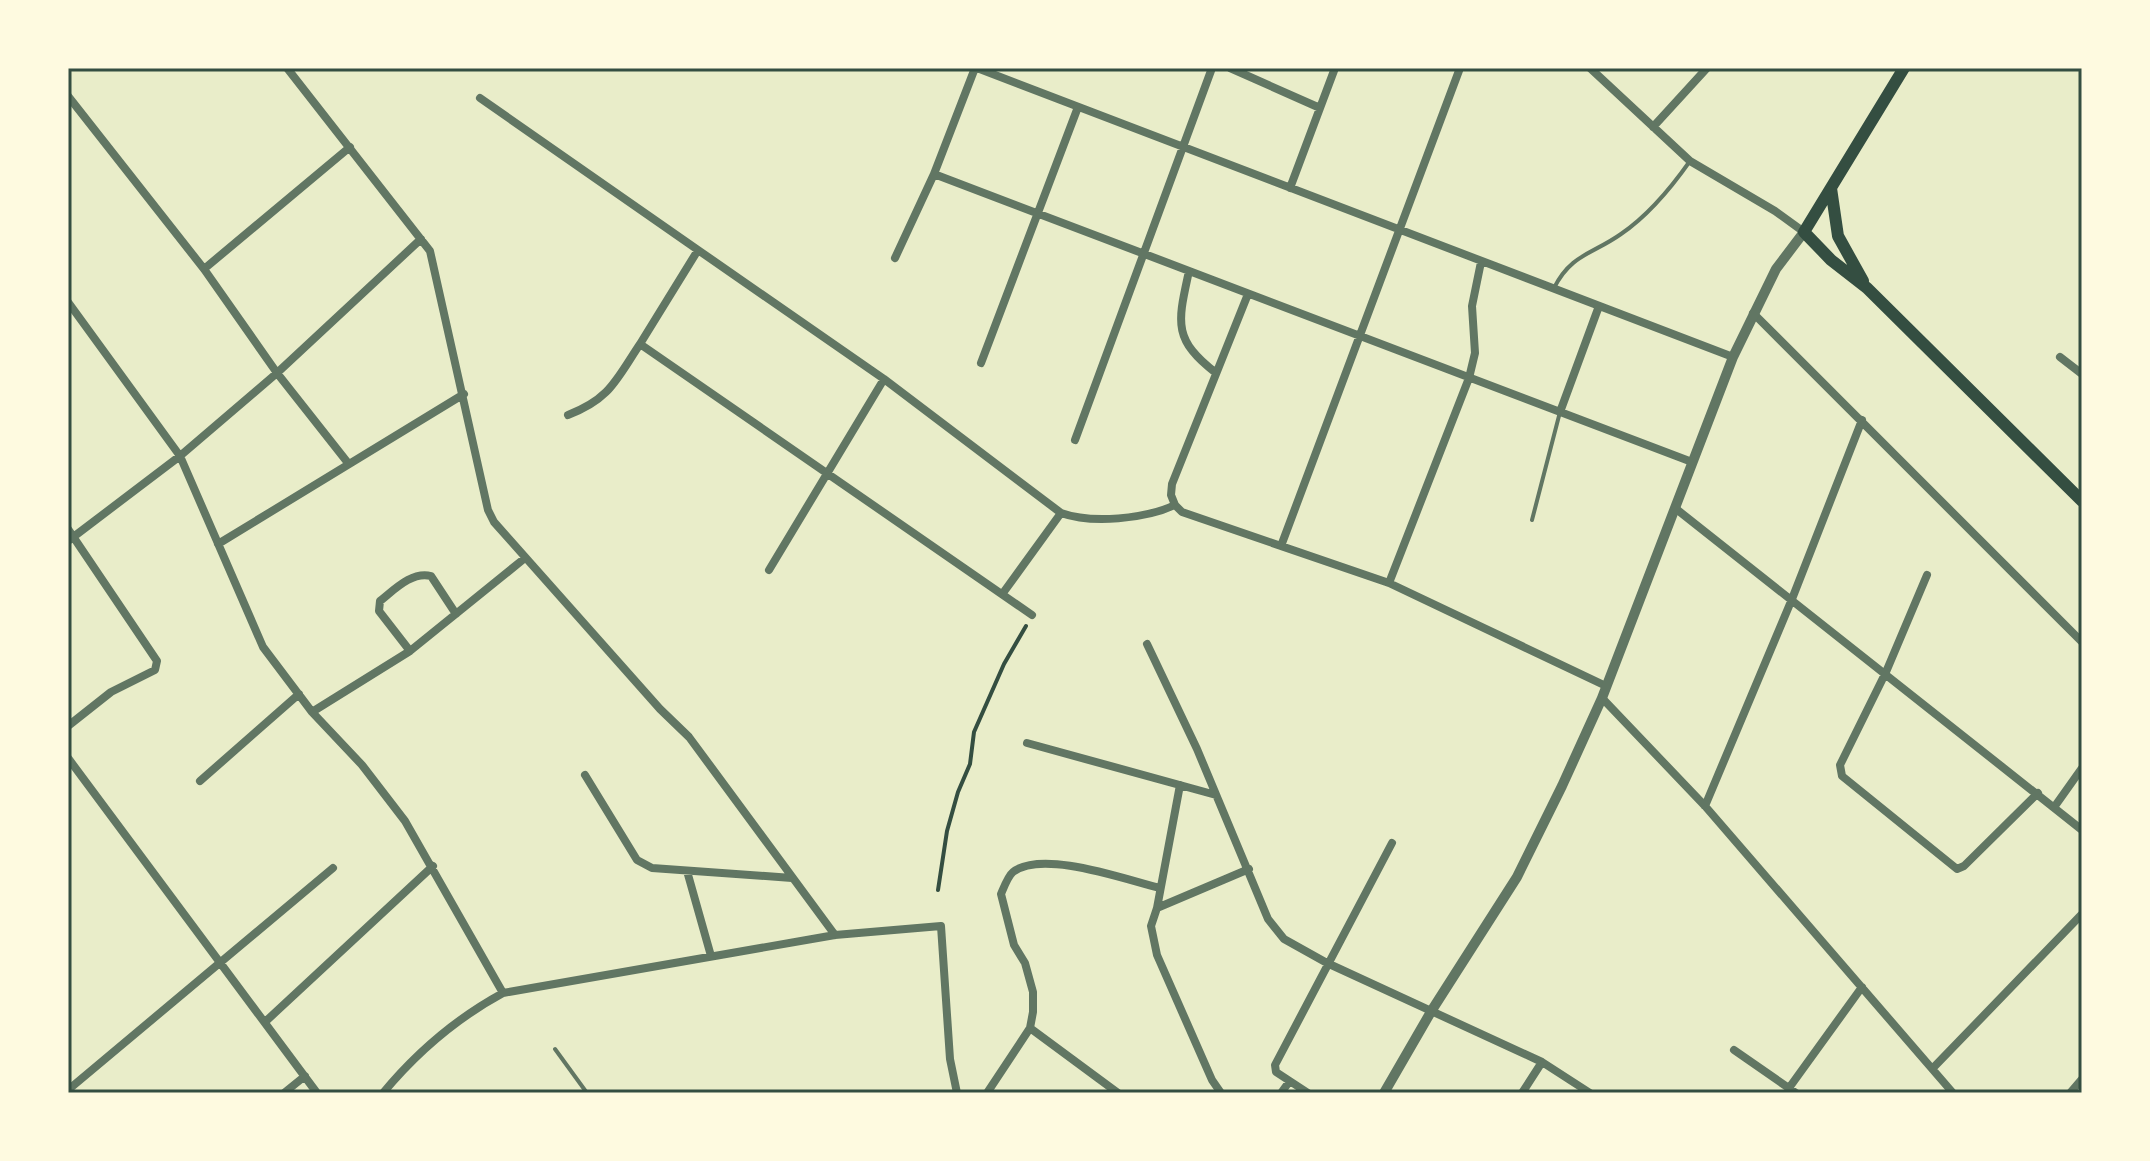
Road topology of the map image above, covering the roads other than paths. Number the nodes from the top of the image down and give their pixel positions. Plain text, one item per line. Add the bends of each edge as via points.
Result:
1 (287, 68) edge
2 (976, 68) edge
3 (1212, 68) edge
4 (1230, 68) edge
5 (1335, 68) edge
6 (1460, 68) edge
7 (1590, 68) edge
8 (1707, 68) edge
9 (1904, 68) edge
10 (68, 96) edge
11 (480, 98) dead end
12 (1078, 107) junction
13 (1320, 108) junction
14 (1653, 127) junction
15 (1182, 146) junction
16 (350, 147) junction
17 (1690, 161) junction
18 (934, 174) junction
19 (1290, 188) junction
20 (1831, 188) junction
21 (1037, 213) junction
22 (1400, 230) junction
23 (1804, 232) junction
24 (421, 239) junction
25 (698, 250) junction
26 (1143, 253) junction
27 (895, 258) dead end
28 (1481, 262) junction
29 (204, 269) junction
30 (1189, 271) junction
31 (1867, 288) junction
32 (1553, 289) junction
33 (1248, 294) junction
34 (68, 302) edge
35 (1599, 306) junction
36 (1753, 313) junction
37 (1360, 336) junction
38 (640, 344) junction
39 (1733, 357) junction
40 (2060, 357) dead end
41 (981, 363) dead end
42 (277, 373) junction
43 (1216, 373) junction
44 (2082, 374) edge
45 (1469, 378) junction
46 (884, 379) junction
47 (464, 394) junction
48 (1560, 412) junction
49 (568, 415) dead end
50 (1862, 420) junction
51 (1075, 440) dead end
52 (180, 456) junction
53 (1692, 462) junction
54 (348, 463) junction
55 (828, 472) junction
56 (2082, 501) edge
57 (1175, 505) junction
58 (1675, 508) junction
59 (1061, 513) junction
60 (1532, 520) dead end
61 (70, 536) edge
62 (218, 544) junction
63 (1281, 546) junction
64 (525, 558) junction
65 (769, 570) dead end
66 (1927, 575) dead end
67 (1389, 583) junction
68 (1003, 593) junction
69 (1792, 599) junction
70 (456, 614) junction
71 (1032, 615) road end
72 (2082, 642) edge
73 (1147, 644) dead end
74 (410, 651) junction
75 (1886, 672) junction
76 (1606, 686) junction
77 (299, 694) junction
78 (1602, 698) junction
79 (312, 712) junction
80 (68, 726) edge
81 (1027, 743) dead end
82 (68, 758) edge
83 (2082, 768) edge
84 (585, 775) dead end
85 (200, 781) dead end
86 (1180, 785) junction
87 (2038, 793) junction
88 (1216, 795) junction
89 (1705, 806) junction
90 (2055, 806) junction
91 (2082, 830) edge
92 (1392, 843) dead end
93 (433, 866) junction
94 (333, 868) dead end
95 (1249, 869) junction
96 (687, 871) junction
97 (792, 878) junction
98 (1160, 888) junction
99 (1157, 908) junction
100 (2082, 914) edge
101 (835, 935) junction
102 (711, 956) junction
103 (220, 963) junction
104 (1327, 963) junction
105 (1862, 987) junction
106 (503, 993) junction
107 (1432, 1010) junction
108 (265, 1022) junction
109 (1030, 1028) junction
110 (555, 1049) dead end
111 (1734, 1050) dead end
112 (1542, 1062) junction
113 (1933, 1068) junction
114 (305, 1076) junction
115 (2082, 1079) edge
116 (1289, 1082) junction
117 (68, 1090) edge
118 (1793, 1090) edge
119 (284, 1093) edge
120 (317, 1093) edge
121 (383, 1093) edge
122 (587, 1093) edge
123 (957, 1093) edge
124 (987, 1093) edge
125 (1118, 1093) edge
126 (1221, 1093) edge
127 (1281, 1093) edge
128 (1308, 1093) edge
129 (1384, 1093) edge
130 (1522, 1093) edge
131 (1590, 1093) edge
132 (1953, 1093) edge
133 (2070, 1093) edge

1 - 16 street
2 - 12 street
2 - 18 street
3 - 15 street
4 - 13 street
5 - 13 street
6 - 22 street
7 - 14 street
8 - 14 street
9 - 20 main road
10 - 29 street
11 - 25 street
12 - 15 street
12 - 21 street
13 - 19 street
14 - 17 street
15 - 19 street
15 - 26 street
16 - 24 street
16 - 29 street
17 - 23 street
17 - 32 lane via 1645,213 1563,271
18 - 21 street
18 - 27 street
19 - 22 street
20 - 23 main road
20 - 31 main road via 1838,236
21 - 26 street
21 - 41 street
22 - 28 street
22 - 37 street
23 - 31 main road
23 - 36 street
24 - 42 street
24 - 47 street via 435,264
25 - 38 street
25 - 46 street
26 - 30 street
26 - 51 street
28 - 32 street
28 - 45 street via 1472,306 1475,353
29 - 42 street
30 - 33 street
30 - 43 street via 1182,336 1193,355
31 - 56 main road
32 - 35 street
33 - 37 street
33 - 43 street
34 - 52 street
35 - 39 street
35 - 48 street
36 - 39 street
36 - 50 street
37 - 45 street
37 - 63 street
38 - 49 street via 607,395
38 - 55 street
39 - 53 street
40 - 44 street
42 - 52 street
42 - 54 street
43 - 57 street via 1172,484
45 - 48 street
45 - 67 street
46 - 55 street
46 - 59 street
47 - 54 street
47 - 64 street via 488,510
48 - 53 street
48 - 60 lane
50 - 69 street
50 - 72 street
52 - 61 street
52 - 62 street
53 - 58 street
54 - 62 street
55 - 65 street
55 - 68 street
57 - 59 street via 1098,520
57 - 63 street via 1182,512
58 - 69 street
58 - 76 street
59 - 68 street
61 - 80 street via 157,661 155,670 111,692
62 - 77 street via 263,647
63 - 67 street
64 - 70 street
64 - 97 street via 689,737
66 - 75 street
67 - 76 street
68 - 71 street
69 - 75 street
69 - 89 street
70 - 74 street
70 - 74 street via 425,574 380,601 379,611
73 - 88 street
74 - 79 street
75 - 87 street
75 - 87 street via 1839,771 1950,865 1964,866
76 - 78 street
77 - 79 street
77 - 85 street
78 - 89 street
78 - 107 street via 1517,877
79 - 93 street via 386,795
81 - 86 street
82 - 103 street
83 - 90 street
84 - 96 street via 637,860 652,868
86 - 88 street
86 - 98 street
87 - 90 street
88 - 95 street
89 - 105 street
90 - 91 street
92 - 104 street
93 - 106 street
93 - 108 street
94 - 103 street
95 - 99 street
95 - 104 street via 1276,931
96 - 97 street
96 - 102 street
97 - 101 street
98 - 99 street
98 - 109 street via 1061,865 1032,864 1012,873 1001,894 1033,992
99 - 126 street via 1151,926 1157,955
100 - 113 street
101 - 102 street
101 - 123 street via 941,926
102 - 106 street
103 - 108 street
103 - 117 street
104 - 107 street
104 - 116 street via 1275,1065
105 - 113 street
105 - 118 street
106 - 121 street via 452,1025
107 - 112 street
107 - 129 street
108 - 114 street
109 - 124 street
109 - 125 street
110 - 122 lane
111 - 118 street
112 - 130 street
112 - 131 street
113 - 132 street
114 - 119 street
114 - 120 street
115 - 133 street
116 - 127 street
116 - 128 street

